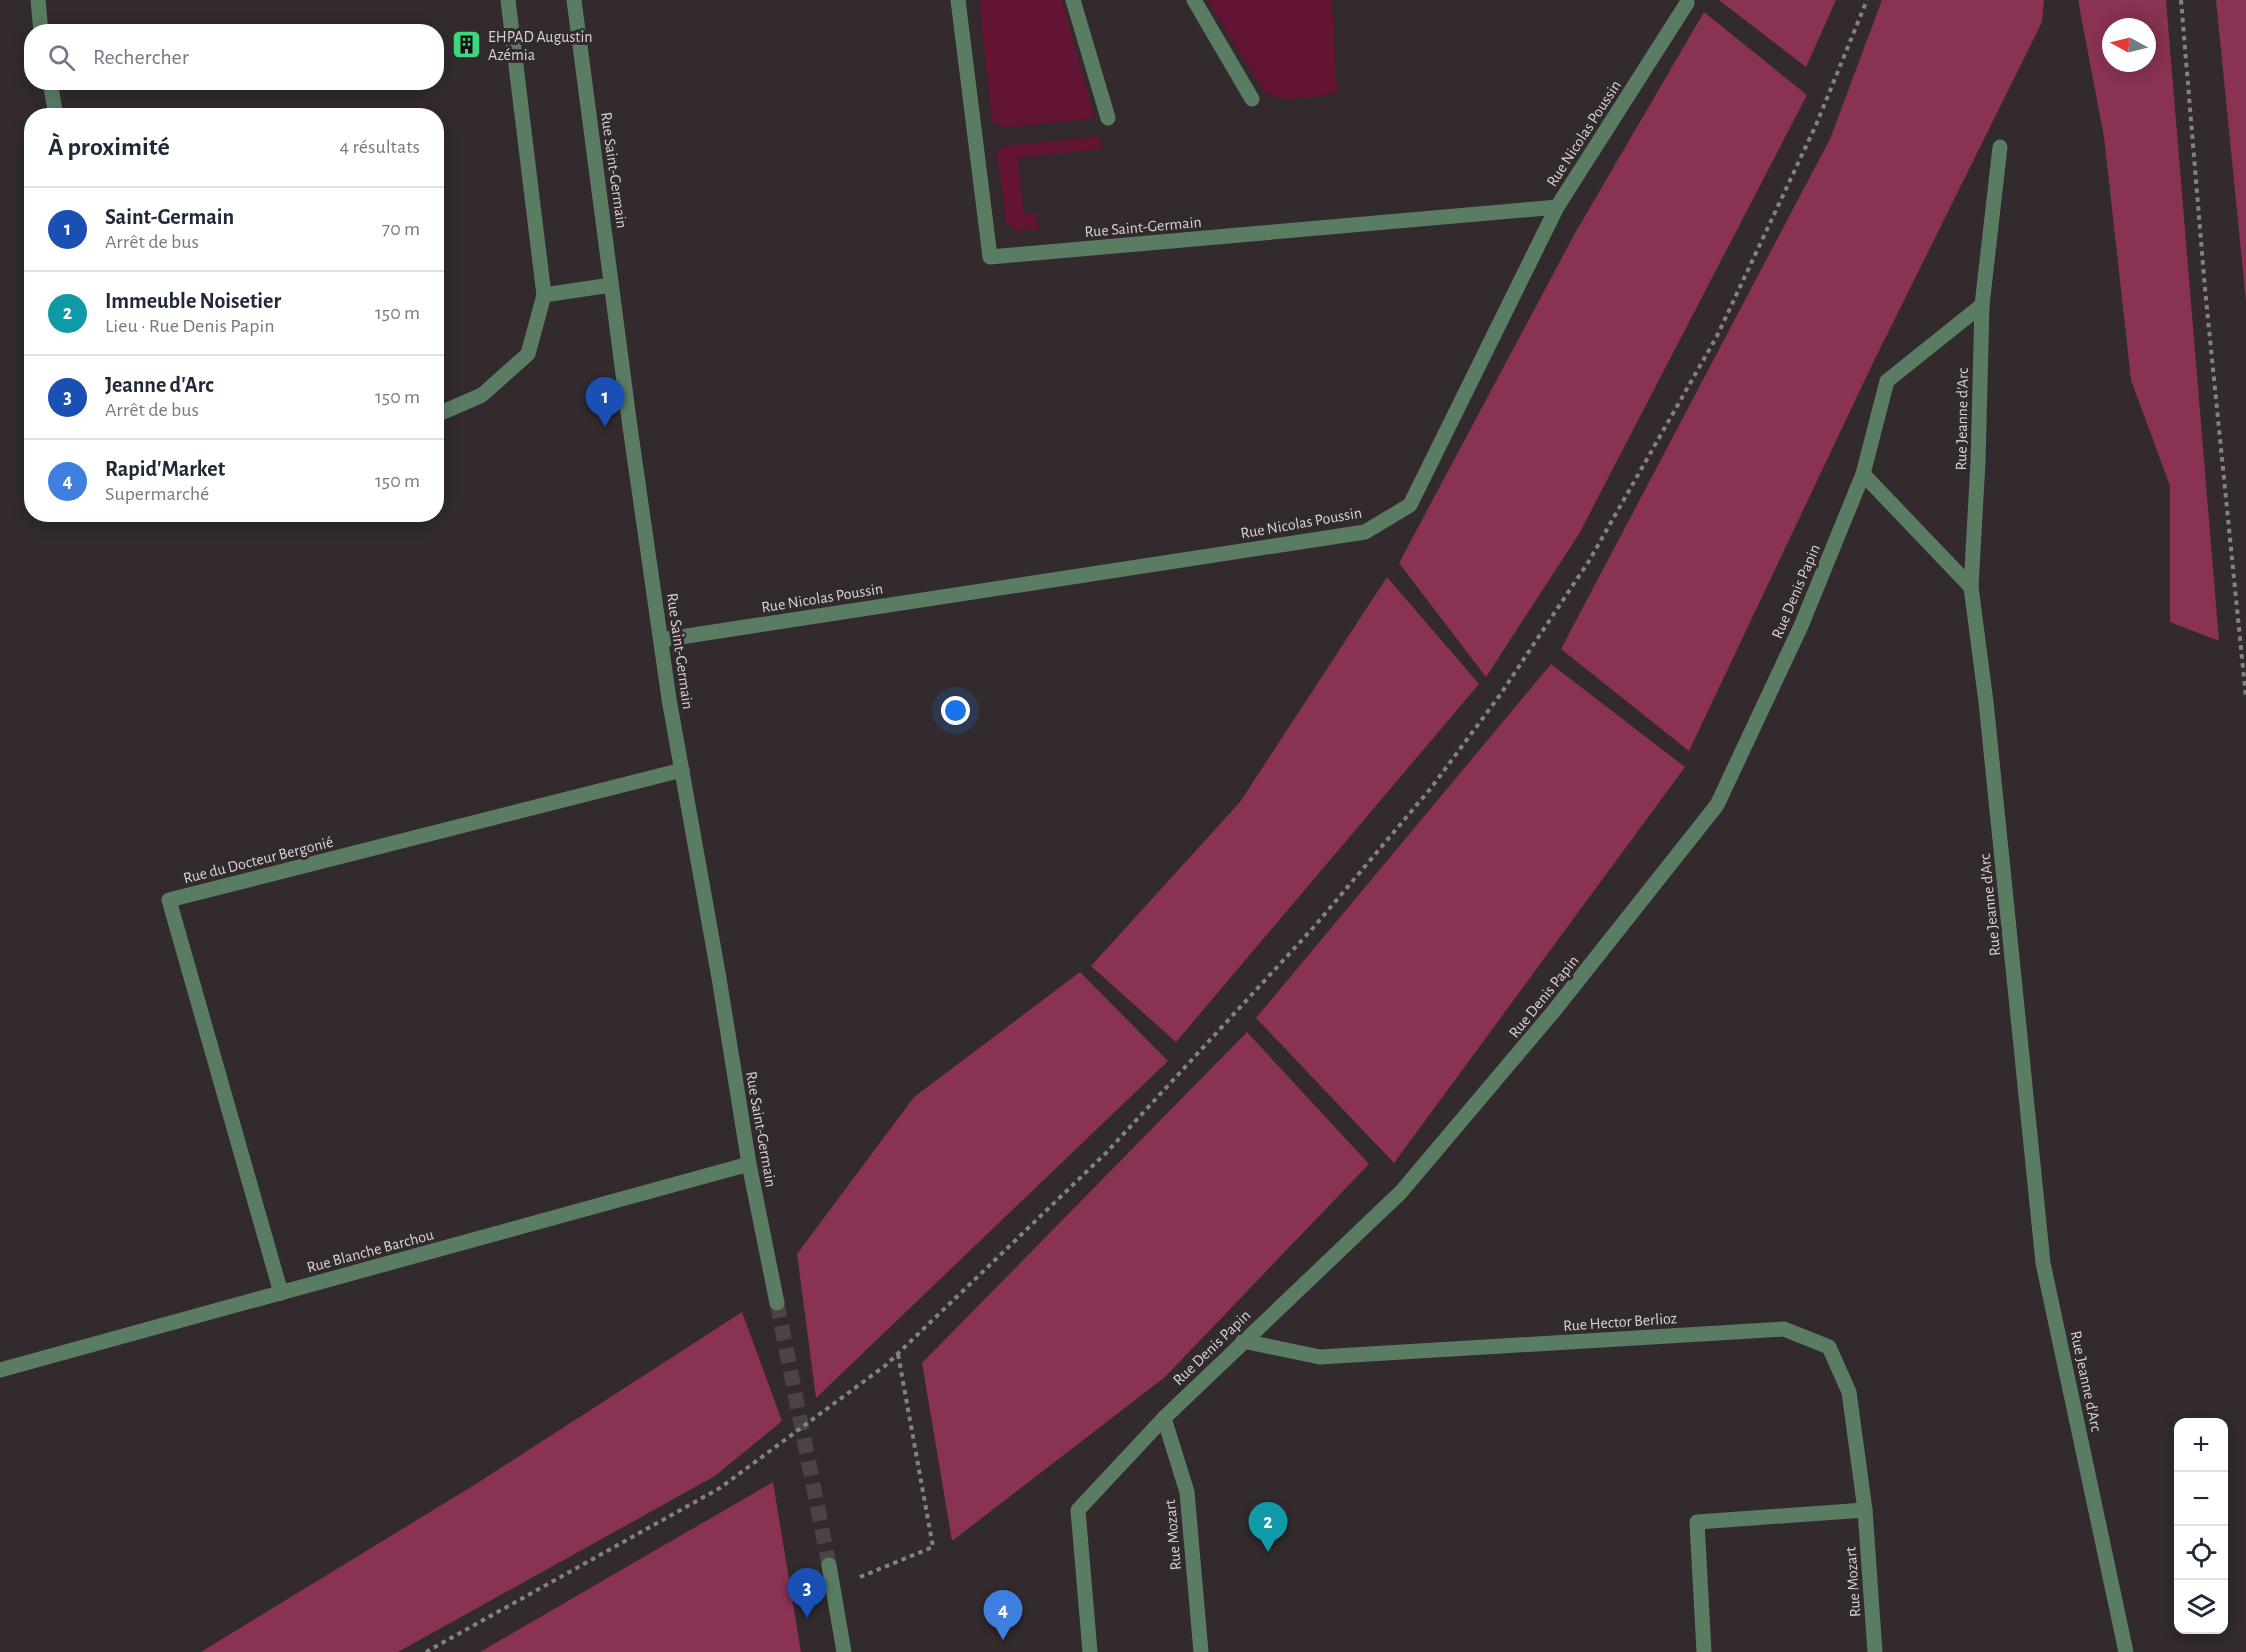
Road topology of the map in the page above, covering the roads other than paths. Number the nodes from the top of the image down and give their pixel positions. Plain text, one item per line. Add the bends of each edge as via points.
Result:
1 (38, 0) edge
2 (508, 0) edge
3 (574, 0) edge
4 (958, 0) edge
5 (1073, 0) edge
6 (1194, 0) edge
7 (1687, 3) dead end
8 (40, 24) edge
9 (51, 90) edge
10 (1252, 99) dead end
11 (55, 108) edge
12 (1108, 118) dead end
13 (2000, 147) dead end
14 (1557, 207) junction
15 (611, 285) junction
16 (544, 295) junction
17 (1982, 305) junction
18 (444, 412) edge
19 (1863, 474) junction
20 (1971, 587) junction
21 (661, 640) junction
22 (682, 770) junction
23 (749, 1164) junction
24 (281, 1293) junction
25 (777, 1303) tunnel mouth
26 (1244, 1341) junction
27 (0, 1370) edge
28 (1164, 1418) junction
29 (1865, 1510) junction
30 (829, 1565) tunnel mouth
31 (844, 1652) edge
32 (1090, 1652) edge
33 (1201, 1652) edge
34 (1704, 1652) edge
35 (1875, 1652) edge
36 (2126, 1652) edge

1 - 8 street
2 - 16 street
3 - 15 street, Rue Saint-Germain
4 - 14 street, Rue Saint-Germain via 990,257
5 - 12 street
6 - 10 street
7 - 14 street, Rue Nicolas Poussin
9 - 11 street
13 - 17 street, Rue Jeanne d'Arc
14 - 21 street, Rue Nicolas Poussin via 1410,505 1365,532
15 - 16 street
15 - 21 street, Rue Saint-Germain
16 - 18 street via 528,354 482,395
17 - 19 street, Rue Denis Papin via 1887,381
17 - 20 street, Rue Jeanne d'Arc
19 - 20 street
19 - 26 street, Rue Denis Papin via 1801,626 1717,805 1553,1012 1401,1192
20 - 36 street, Rue Jeanne d'Arc via 2043,1263
21 - 22 street, Rue Saint-Germain
22 - 23 street, Rue Saint-Germain
22 - 24 street, Rue du Docteur Bergonié via 169,900
23 - 24 street, Rue Blanche Barchou
23 - 25 street, Rue Saint-Germain
24 - 27 street, Rue Blanche Barchou
26 - 28 street, Rue Denis Papin
26 - 29 street, Rue Hector Berlioz via 1320,1357 1784,1329 1829,1347 1849,1392
28 - 32 street, Rue Denis Papin via 1078,1510
28 - 33 street, Rue Mozart via 1187,1492
29 - 34 street via 1697,1522
29 - 35 street, Rue Mozart
30 - 31 street

